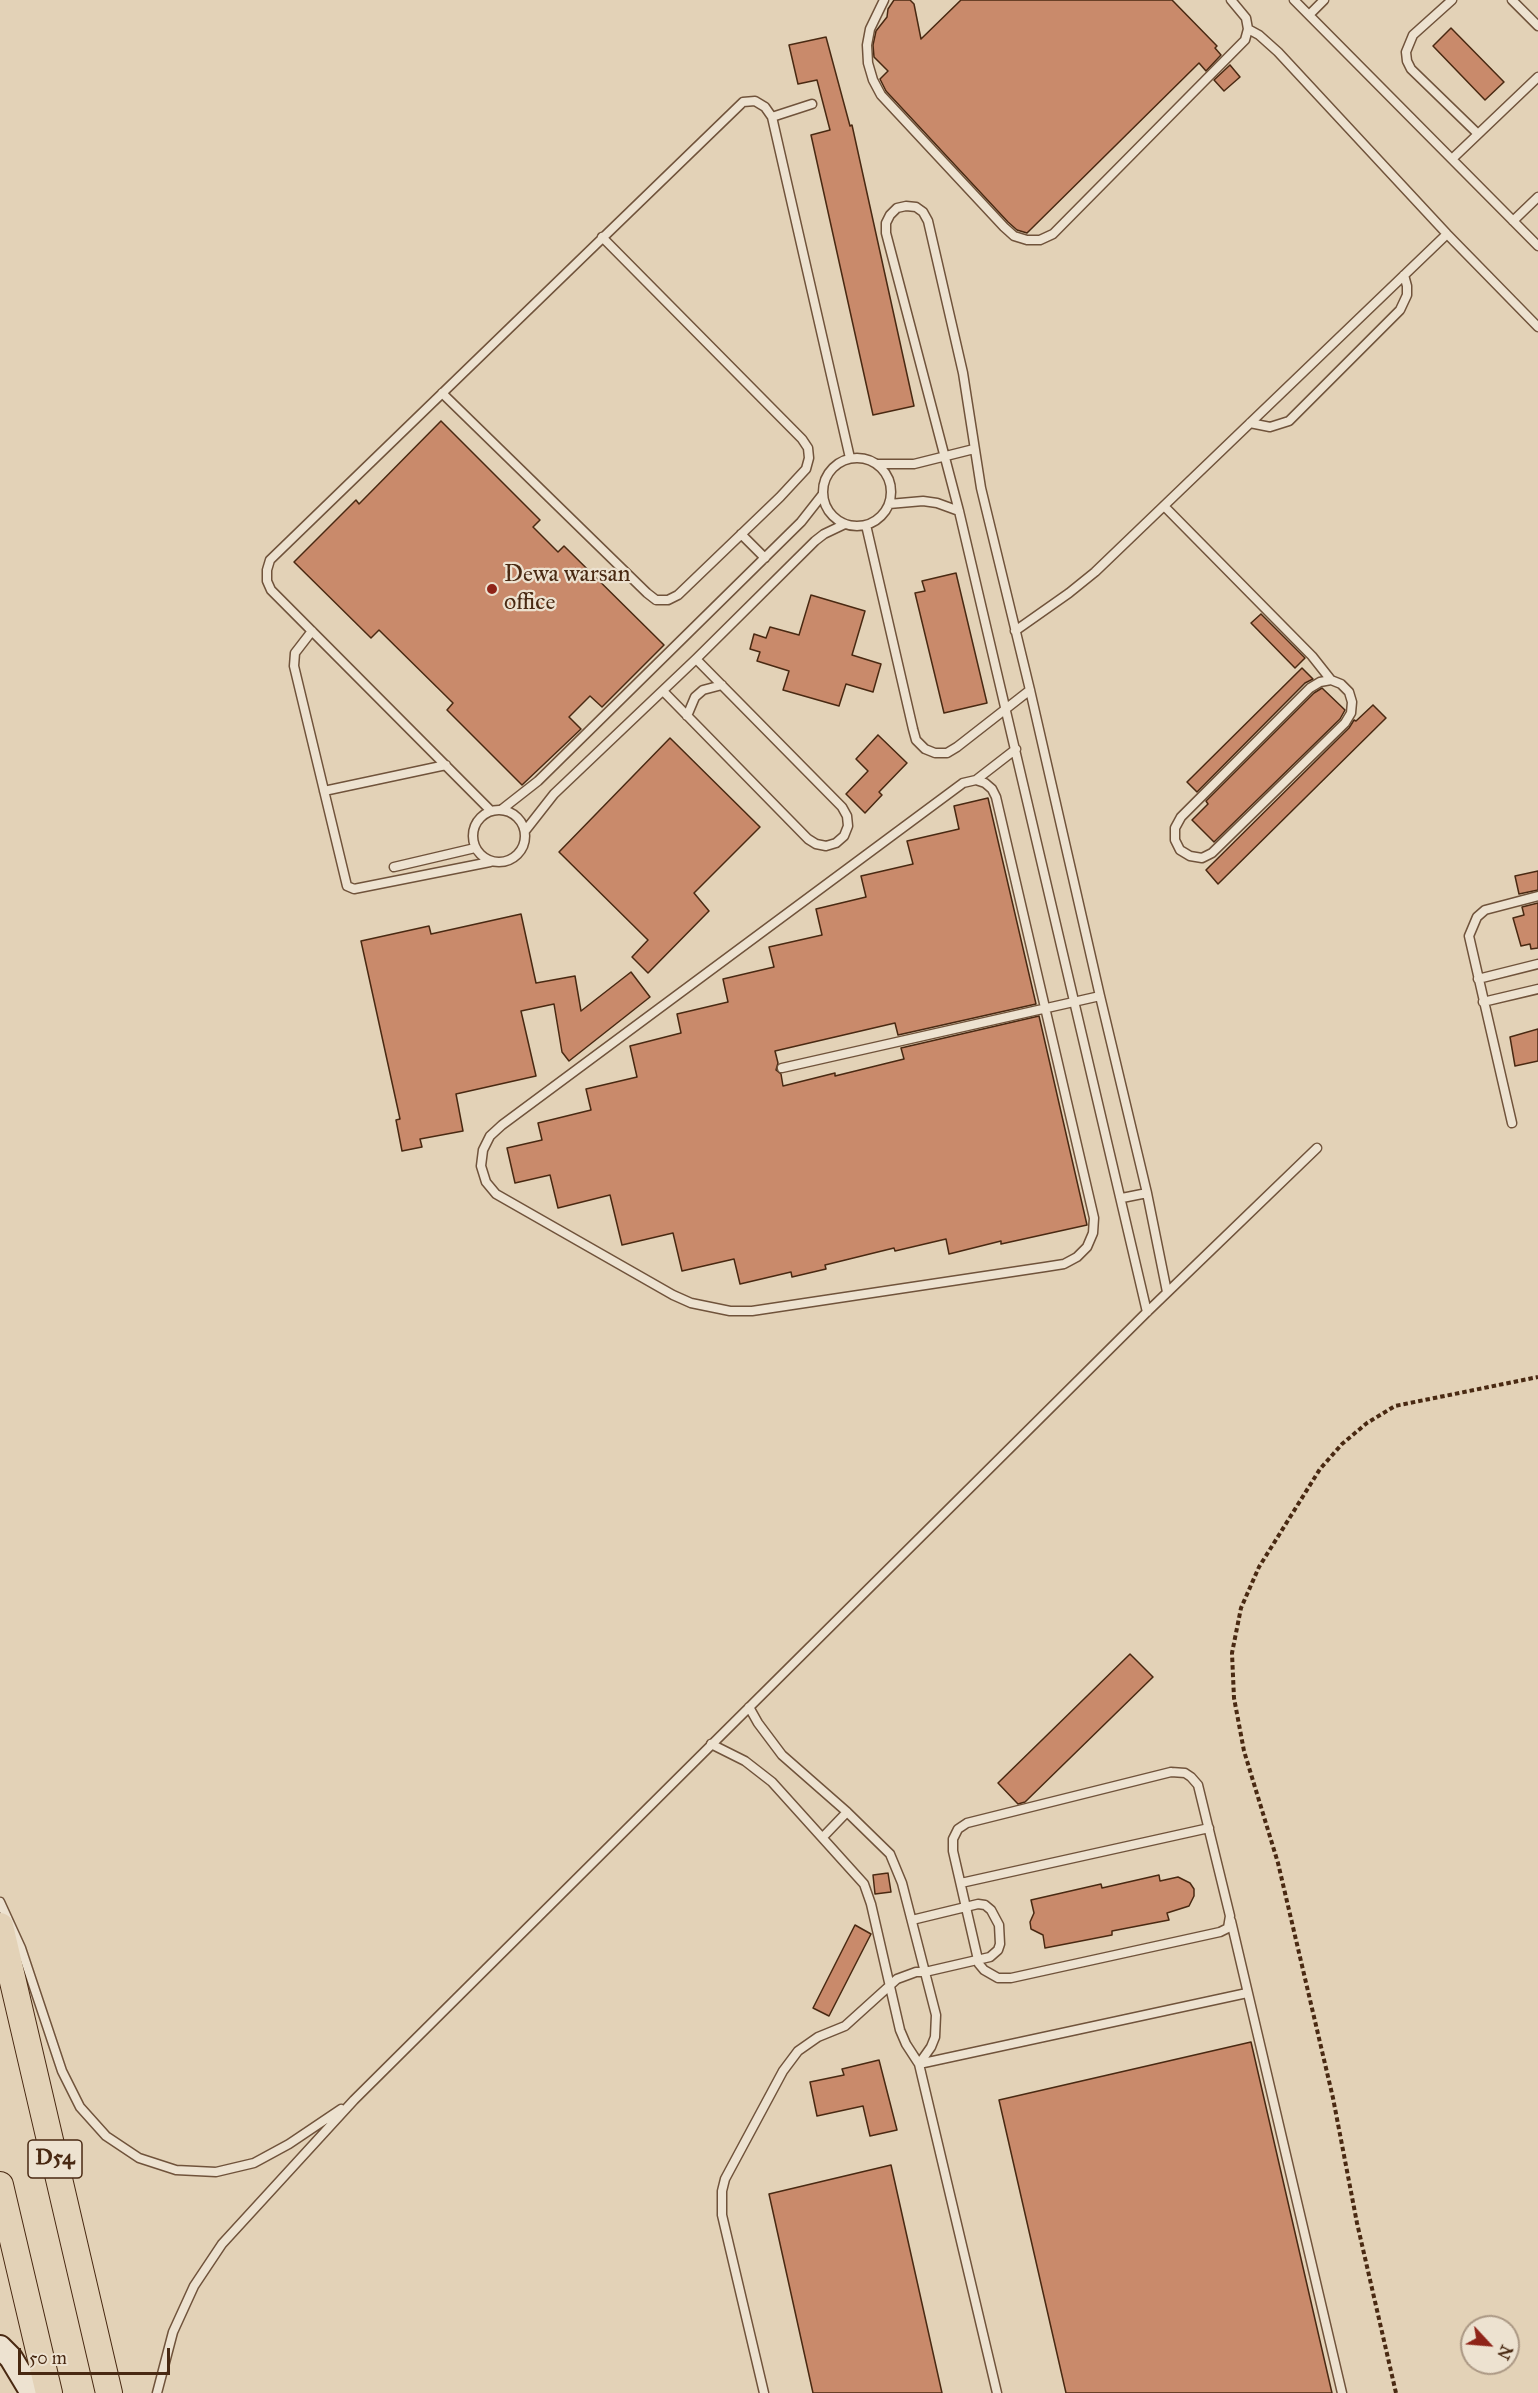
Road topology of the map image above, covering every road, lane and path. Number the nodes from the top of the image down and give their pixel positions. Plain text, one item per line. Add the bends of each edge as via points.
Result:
1 (884, 0) edge
2 (1231, 0) edge
3 (1294, 0) edge
4 (1324, 0) edge
5 (1452, 0) edge
6 (1512, 0) edge
7 (1308, 15) junction
8 (1538, 26) edge
9 (1248, 29) junction
10 (1538, 78) edge
11 (812, 104) dead end
12 (772, 117) junction
13 (1478, 134) junction
14 (1452, 159) junction
15 (1538, 197) edge
16 (1513, 221) junction
17 (1446, 234) junction
18 (603, 237) junction
19 (1538, 246) edge
20 (1404, 275) junction
21 (1538, 327) edge
22 (442, 393) junction
23 (1250, 423) junction
24 (974, 449) junction
25 (945, 457) junction
26 (850, 458) junction
27 (878, 465) junction
28 (823, 494) junction
29 (889, 504) junction
30 (1164, 506) junction
31 (960, 511) junction
32 (844, 524) junction
33 (866, 525) junction
34 (741, 534) junction
35 (765, 558) junction
36 (312, 631) junction
37 (1015, 632) junction
38 (696, 659) junction
39 (1330, 680) junction
40 (722, 685) junction
41 (1030, 690) junction
42 (663, 691) junction
43 (1005, 710) junction
44 (687, 716) junction
45 (1016, 749) junction
46 (446, 765) junction
47 (976, 780) junction
48 (324, 791) junction
49 (501, 810) junction
50 (491, 811) junction
51 (525, 831) junction
52 (475, 848) junction
53 (490, 862) junction
54 (394, 867) dead end
55 (1538, 896) edge
56 (1538, 964) edge
57 (1478, 979) junction
58 (1538, 989) edge
59 (1100, 996) junction
60 (1074, 1002) junction
61 (1483, 1002) junction
62 (1045, 1008) junction
63 (782, 1068) dead end
64 (1512, 1123) dead end
65 (1317, 1148) dead end
66 (1147, 1193) junction
67 (1122, 1198) junction
68 (1167, 1292) junction
69 (1147, 1312) junction
70 (1538, 1377) edge
71 (749, 1707) junction
72 (711, 1744) junction
73 (847, 1812) junction
74 (1209, 1828) junction
75 (823, 1837) junction
76 (960, 1883) junction
77 (0, 1902) edge
78 (966, 1907) junction
79 (912, 1920) junction
80 (1231, 1920) junction
81 (0, 1926) edge
82 (978, 1960) junction
83 (925, 1972) junction
84 (889, 1985) junction
85 (1246, 1993) junction
86 (919, 2064) junction
87 (354, 2100) junction
88 (0, 2186) edge
89 (0, 2347) edge
90 (32, 2393) edge
91 (49, 2393) edge
92 (109, 2393) edge
93 (157, 2393) edge
94 (764, 2393) edge
95 (997, 2393) edge
96 (1342, 2393) edge
97 (1396, 2393) edge

1 - 9 lane via 867,45 868,63 880,94 1004,227 1027,240 1053,234 1237,49
2 - 9 lane via 1246,18
3 - 7 lane
4 - 7 lane
5 - 13 lane via 1413,35 1407,61
6 - 8 lane
7 - 14 lane
9 - 17 lane via 1274,48
10 - 13 lane
11 - 12 lane
12 - 18 lane via 755,101 743,102
12 - 26 lane
13 - 14 lane
14 - 16 lane
15 - 16 lane
16 - 19 lane
17 - 20 lane
17 - 21 lane
18 - 22 lane
18 - 34 lane via 807,448 809,459 800,477
20 - 23 lane
20 - 23 lane via 1407,294 1400,310 1289,421 1270,427
22 - 34 lane via 656,600 678,595
22 - 36 lane via 270,561 267,580 271,590
23 - 30 lane
24 - 25 lane
24 - 25 lane via 963,373 928,220 916,207 897,208 886,224 886,233
24 - 37 lane
25 - 27 lane via 914,464
25 - 31 lane
26 - 27 lane via 864,458
26 - 28 lane via 830,471
27 - 29 lane via 890,482
28 - 32 lane via 830,512
28 - 35 lane via 810,514
29 - 31 lane via 923,501
29 - 33 lane via 876,520
30 - 37 lane via 1069,593
30 - 39 lane via 1312,656
31 - 43 lane
32 - 33 lane
32 - 38 lane via 815,542
33 - 43 lane via 916,740 924,749 947,753
34 - 35 lane
35 - 49 lane via 538,781
36 - 46 lane
36 - 48 lane via 295,653 294,666
37 - 41 lane
38 - 40 lane
38 - 42 lane
39 - 39 lane via 1310,688 1181,818 1175,828 1180,850 1202,858 1212,853 1344,723 1353,702 1341,684
40 - 44 lane via 703,690 695,697
40 - 44 lane via 842,807 848,826 844,836 826,846 808,838
41 - 43 lane
41 - 59 lane
42 - 44 lane
42 - 51 lane via 554,794
43 - 45 lane
45 - 47 lane
45 - 60 lane
46 - 48 lane
46 - 50 lane
47 - 62 lane via 985,783 996,797
47 - 62 lane via 963,783 502,1125 490,1136 481,1166 486,1182 496,1194 673,1295 720,1309 752,1311 1064,1264 1088,1246 1095,1218
48 - 53 lane via 345,882 350,888
49 - 50 lane
49 - 51 lane via 517,816
50 - 52 lane via 477,822 472,839
51 - 53 lane via 519,854 506,862
52 - 53 lane
52 - 54 lane
55 - 57 lane via 1495,906 1477,917 1469,936
56 - 57 lane
57 - 61 lane
58 - 61 lane
59 - 60 lane
59 - 66 lane
60 - 62 lane
60 - 67 lane
61 - 64 lane
62 - 63 lane
65 - 68 lane
66 - 67 lane
66 - 68 lane
67 - 69 lane
68 - 69 lane
69 - 71 lane
70 - 97 path via 1395,1406 1342,1444 1320,1469 1259,1567 1241,1608 1232,1653 1234,1698 1244,1751 1278,1863
71 - 72 lane
71 - 73 lane via 782,1755
72 - 75 lane via 745,1761 772,1782
72 - 87 lane
73 - 75 lane
73 - 79 lane via 890,1854
74 - 76 lane
74 - 76 lane via 1195,1781 1185,1773 1171,1772 967,1823 952,1839
74 - 80 lane
75 - 84 lane via 864,1884
76 - 78 lane
77 - 87 lane via 21,1947 62,2071 80,2107 106,2136 139,2158 176,2170 216,2172 254,2163
78 - 79 lane
78 - 82 lane
78 - 82 lane via 989,1907 1000,1931 998,1950
79 - 83 lane
80 - 82 lane via 1228,1928 1220,1932 1011,1978 991,1975
80 - 85 lane
81 - 92 main road, D54
82 - 83 lane
83 - 84 lane via 906,1975
83 - 86 lane via 936,2026 931,2047
84 - 86 lane via 906,2044
84 - 94 lane via 851,2022 807,2043 789,2060 725,2179 722,2215
85 - 86 lane
85 - 96 lane
86 - 95 lane
87 - 93 lane via 222,2244 194,2286 173,2332
88 - 91 main road, D54
89 - 90 main road

